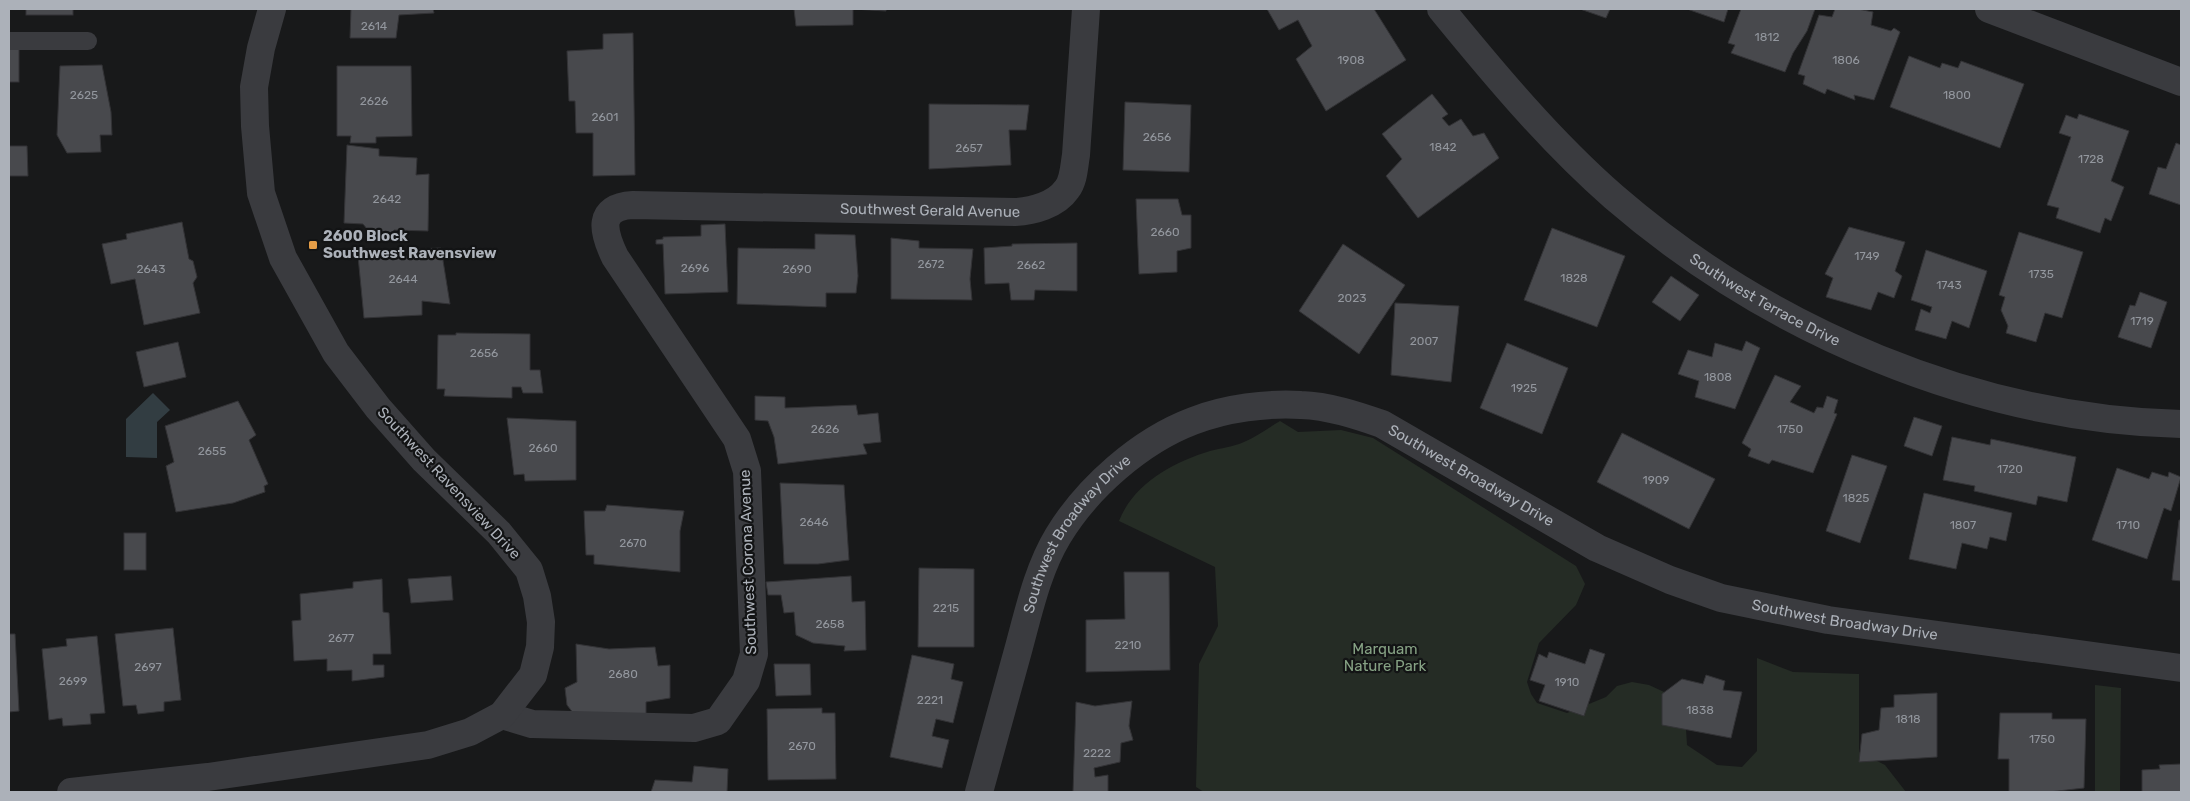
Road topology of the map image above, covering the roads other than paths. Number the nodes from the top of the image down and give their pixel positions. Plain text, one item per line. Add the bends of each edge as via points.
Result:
1 (272, 9) edge
2 (1086, 9) edge
3 (1441, 9) edge
4 (1989, 9) edge
5 (9, 41) edge
6 (88, 41) dead end
7 (2181, 82) edge
8 (608, 216) joint
9 (2181, 424) edge
10 (2181, 668) edge
11 (502, 715) junction
12 (71, 792) edge
13 (979, 792) edge

1 - 11 street, Southwest Ravensview Drive via 254,87 255,126 261,193 283,258 336,353 378,408 424,460 499,533 529,570 541,622 540,647 533,675
2 - 8 street, Southwest Gerald Avenue via 1072,179 1067,190 1040,208 1015,212 622,205
3 - 9 street, Southwest Terrace Drive via 1548,134 1614,197 1714,272 1762,301 1884,361 1994,397 2106,419
4 - 7 street
5 - 6 lane
8 - 11 street, Southwest Corona Avenue via 604,223 605,233 616,257 737,439 742,453 747,471 754,654 746,681 718,721 708,725 694,728 532,724
10 - 13 street, Southwest Broadway Drive via 1828,620 1722,598 1670,580 1597,548 1382,424 1324,407 1274,405 1194,420 1167,433 1115,468 1070,520 1050,552 1031,603
11 - 12 street, Southwest Ravensview Drive via 470,732 428,745 208,777

